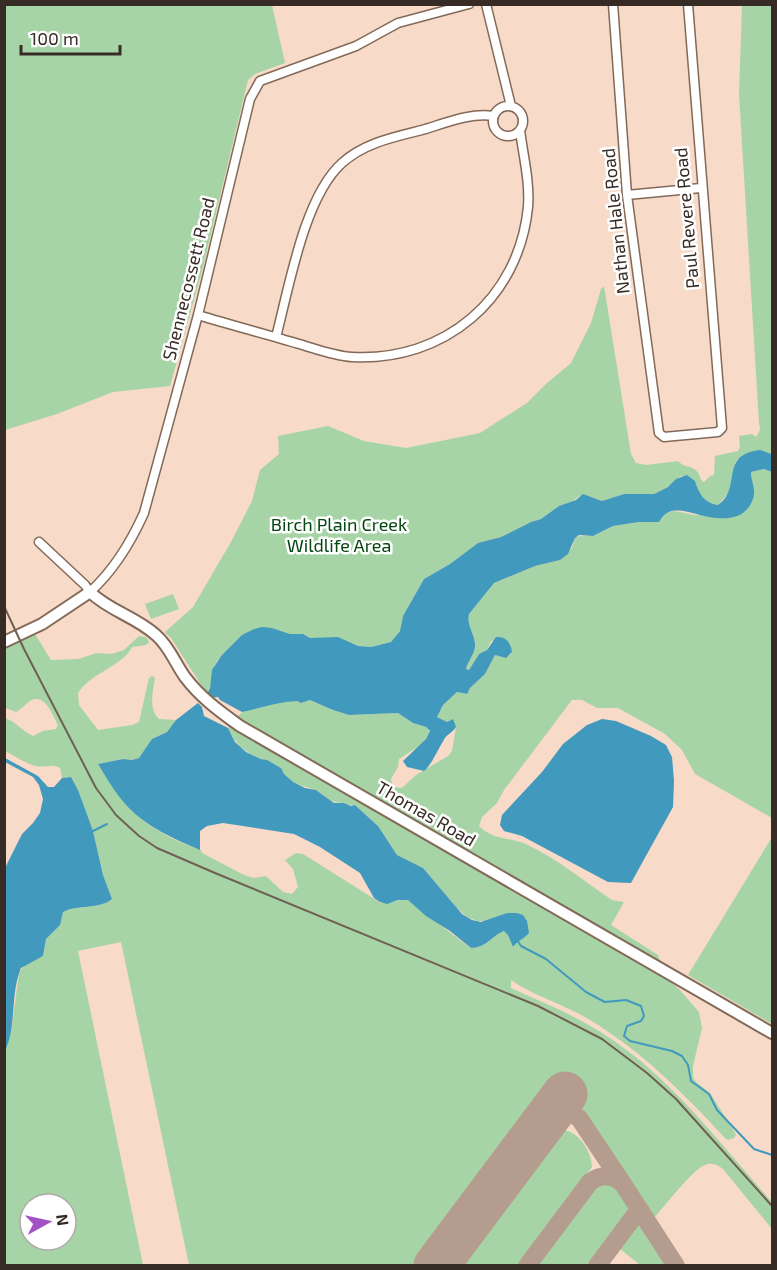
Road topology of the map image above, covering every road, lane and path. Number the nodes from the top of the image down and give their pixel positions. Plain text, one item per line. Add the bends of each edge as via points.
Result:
1 (469, 4) edge
2 (486, 4) edge
3 (613, 4) edge
4 (687, 4) edge
5 (511, 106) junction
6 (493, 116) junction
7 (520, 130) junction
8 (511, 136) junction
9 (522, 148) junction
10 (701, 188) junction
11 (627, 195) junction
12 (198, 315) junction
13 (276, 337) junction
14 (659, 433) joint
15 (39, 542) dead end
16 (90, 592) junction
17 (4, 642) edge
18 (772, 1033) edge

1 - 12 street, Shennecossett Road via 398,23 356,46 260,81 250,99
2 - 5 street
3 - 11 street, Nathan Hale Road
4 - 10 street, Paul Revere Road
5 - 6 street via 500,108
5 - 7 street via 521,115
6 - 8 street via 498,133
6 - 13 street via 477,116 384,139 355,153 329,176 312,208
7 - 8 street
7 - 9 street
8 - 9 street
9 - 13 street via 528,205 519,247 500,287 466,323 420,349 366,357 336,354
10 - 11 street
10 - 14 street, Paul Revere Road via 722,428 718,432 664,437
11 - 14 street, Nathan Hale Road
12 - 13 street
12 - 16 street, Shennecossett Road via 144,513 116,564
15 - 16 street
16 - 17 main road, Shennecossett Road via 42,624
16 - 18 main road, Thomas Road via 157,636 205,700 258,738

